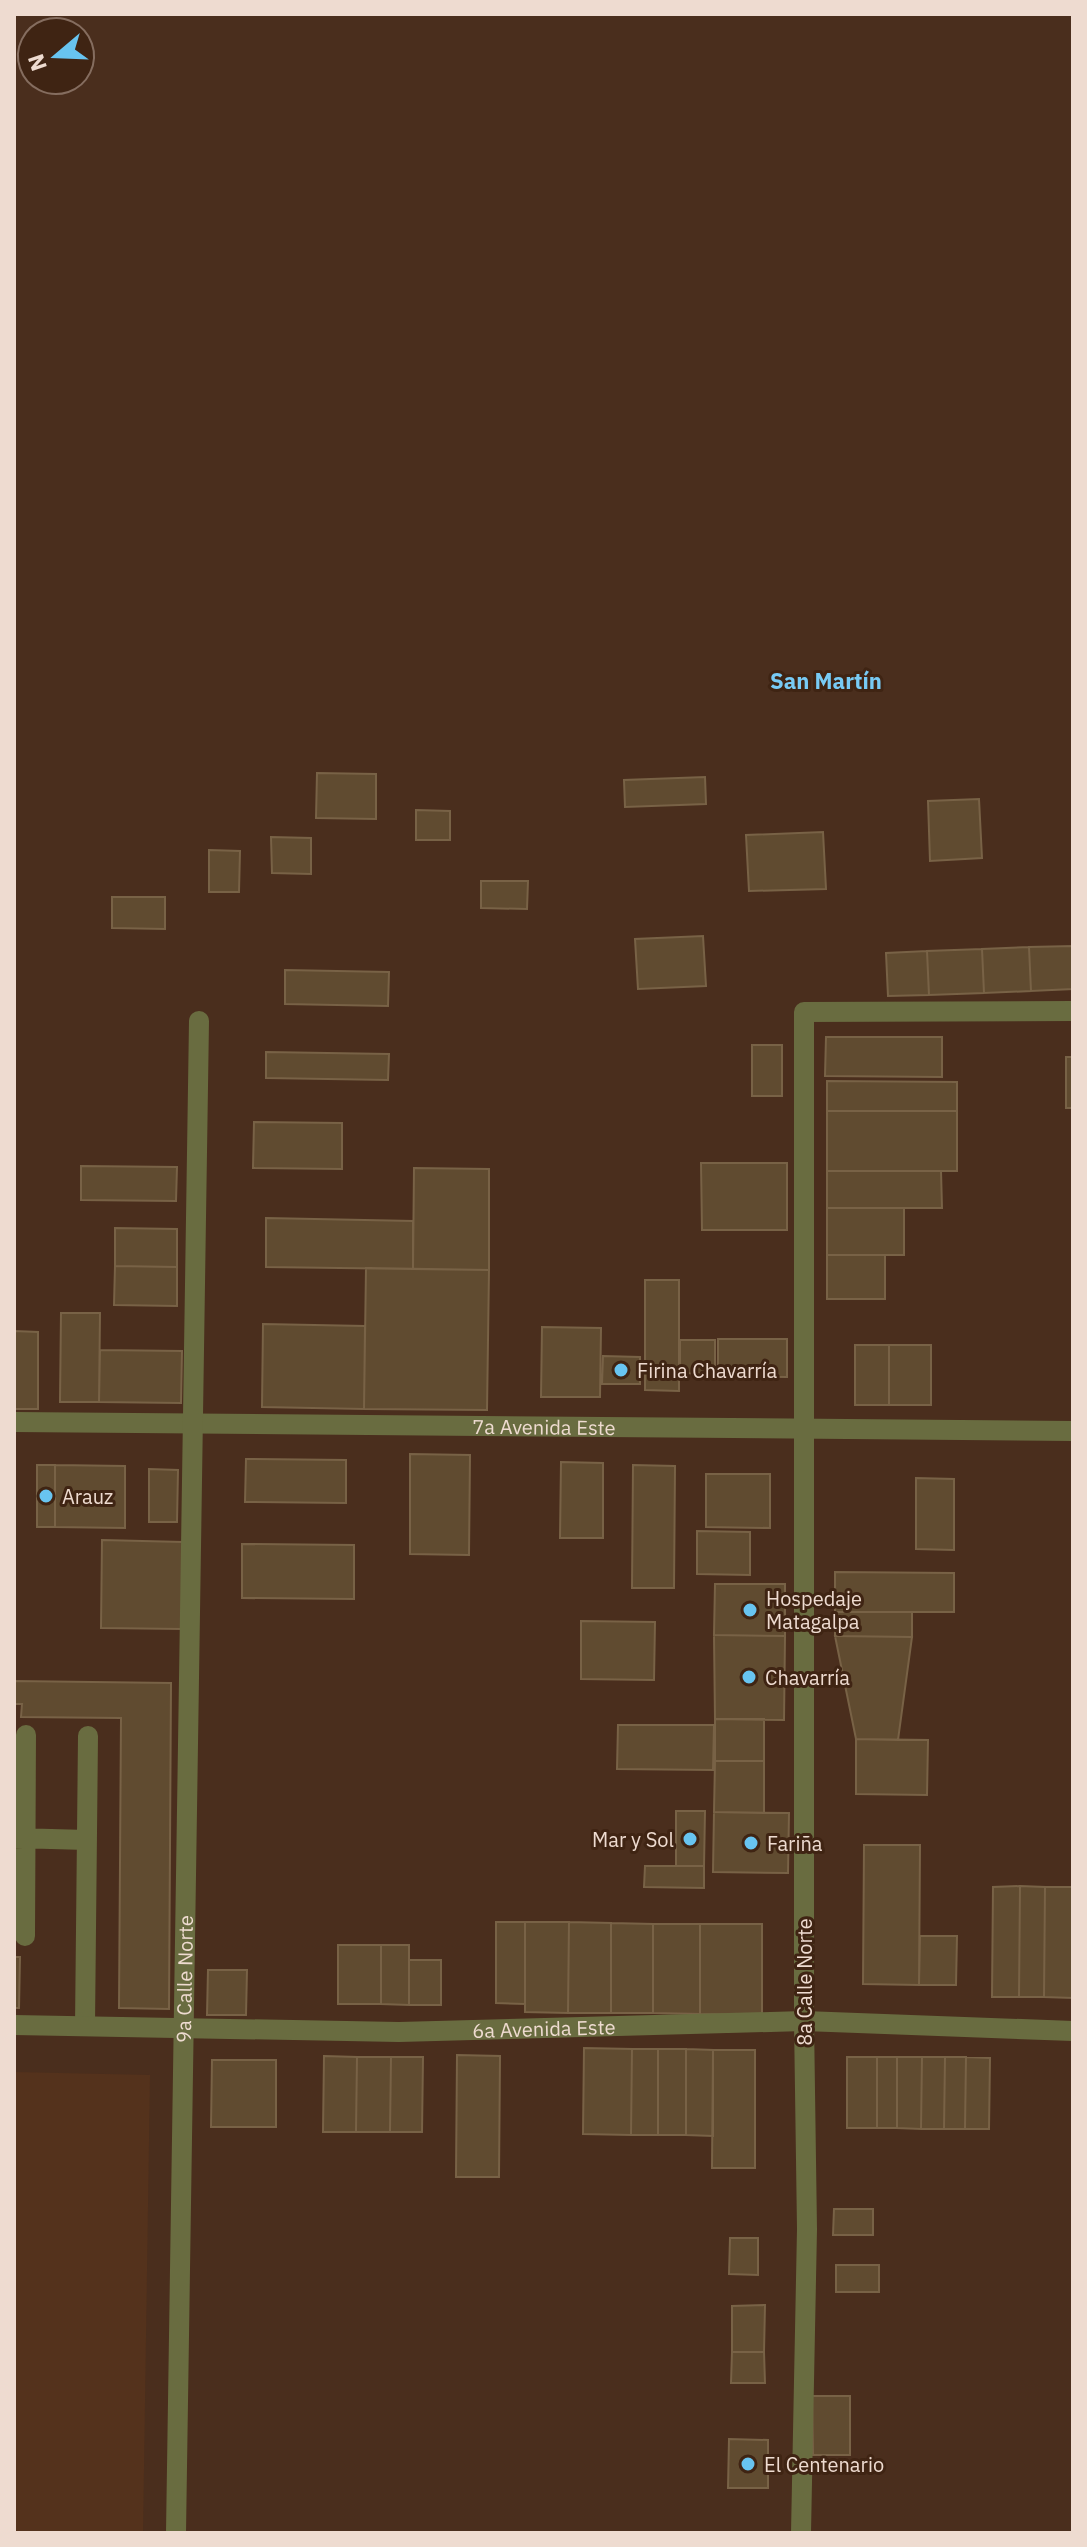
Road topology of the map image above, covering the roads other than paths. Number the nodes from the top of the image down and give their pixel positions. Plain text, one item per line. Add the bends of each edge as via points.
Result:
1 (1073, 1011) edge
2 (199, 1021) dead end
3 (14, 1422) edge
4 (195, 1424) junction
5 (804, 1430) junction
6 (1073, 1431) edge
7 (26, 1735) dead end
8 (88, 1736) dead end
9 (20, 1838) edge
10 (87, 1840) junction
11 (25, 1936) dead end
12 (804, 2021) junction
13 (14, 2025) edge
14 (85, 2026) junction
15 (181, 2027) junction
16 (1073, 2031) edge
17 (176, 2533) edge
18 (801, 2533) edge

1 - 5 street, 8a Calle Norte via 804,1012
2 - 4 street, 9a Calle Norte
3 - 4 street, 7a Avenida Este
4 - 5 street, 7a Avenida Este
4 - 15 street, 9a Calle Norte
5 - 6 street, 7a Avenida Este
5 - 12 street, 8a Calle Norte
7 - 9 street
8 - 10 street
9 - 10 street
9 - 11 street
10 - 14 street
12 - 15 street, 6a Avenida Este via 399,2032
12 - 16 street, 6a Avenida Este
12 - 18 street, 8a Calle Norte via 807,2229
13 - 14 street, 6a Avenida Este
14 - 15 street, 6a Avenida Este
15 - 17 street, 9a Calle Norte

